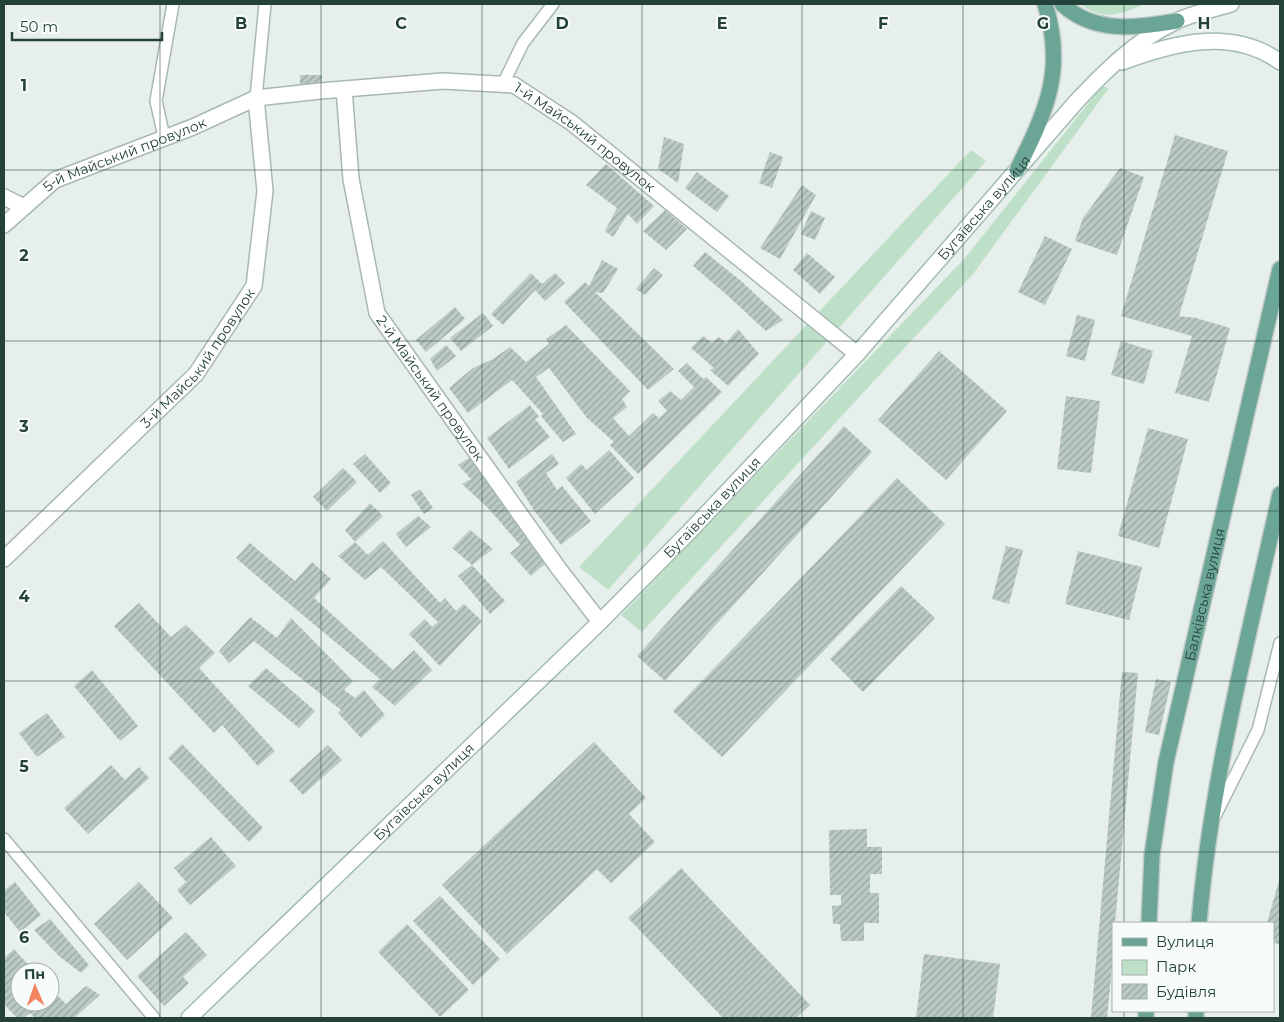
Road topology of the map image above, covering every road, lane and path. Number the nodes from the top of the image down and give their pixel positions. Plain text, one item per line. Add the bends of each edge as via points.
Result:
1 (173, 4) edge
2 (265, 4) edge
3 (553, 4) edge
4 (1045, 4) edge
5 (1062, 4) edge
6 (1231, 4) edge
7 (1177, 21) junction
8 (1280, 62) edge
9 (1109, 67) junction
10 (503, 84) junction
11 (344, 89) junction
12 (256, 98) junction
13 (164, 137) junction
14 (1017, 170) junction
15 (4, 197) edge
16 (24, 207) junction
17 (4, 225) edge
18 (1280, 269) edge
19 (857, 354) junction
20 (1280, 494) edge
21 (4, 560) edge
22 (600, 622) junction
23 (1280, 643) edge
24 (1210, 824) junction
25 (4, 839) edge
26 (1148, 922) edge
27 (1199, 922) edge
28 (154, 1018) edge
29 (189, 1018) edge

1 - 13 lane via 156,101
2 - 12 lane
3 - 10 lane via 523,43
4 - 14 main road via 1053,34 1051,90 1038,128
5 - 7 main road via 1086,21 1104,25 1126,28
6 - 7 street, Бугаївська вулиця
7 - 9 street, Бугаївська вулиця
8 - 9 street via 1253,48 1210,41 1158,49
9 - 14 street, Бугаївська вулиця
10 - 11 street, 1-й Майський провулок via 442,81
10 - 19 street, 1-й Майський провулок via 514,85 572,123
11 - 12 street, 1-й Майський провулок
11 - 22 street, 2-й Майський провулок via 351,179 377,313
12 - 13 street, 5-й Майський провулок
12 - 21 street, 3-й Майський провулок via 265,191 254,286 196,374
13 - 16 street, 5-й Майський провулок via 55,180
14 - 19 street, Бугаївська вулиця
15 - 16 street
16 - 17 street, 5-й Майський провулок
18 - 26 main road, Балківська вулиця via 1166,762 1152,855
19 - 22 street, Бугаївська вулиця
20 - 24 main road via 1216,782
22 - 29 street, Бугаївська вулиця
23 - 24 lane via 1258,730
24 - 27 main road
25 - 28 lane

